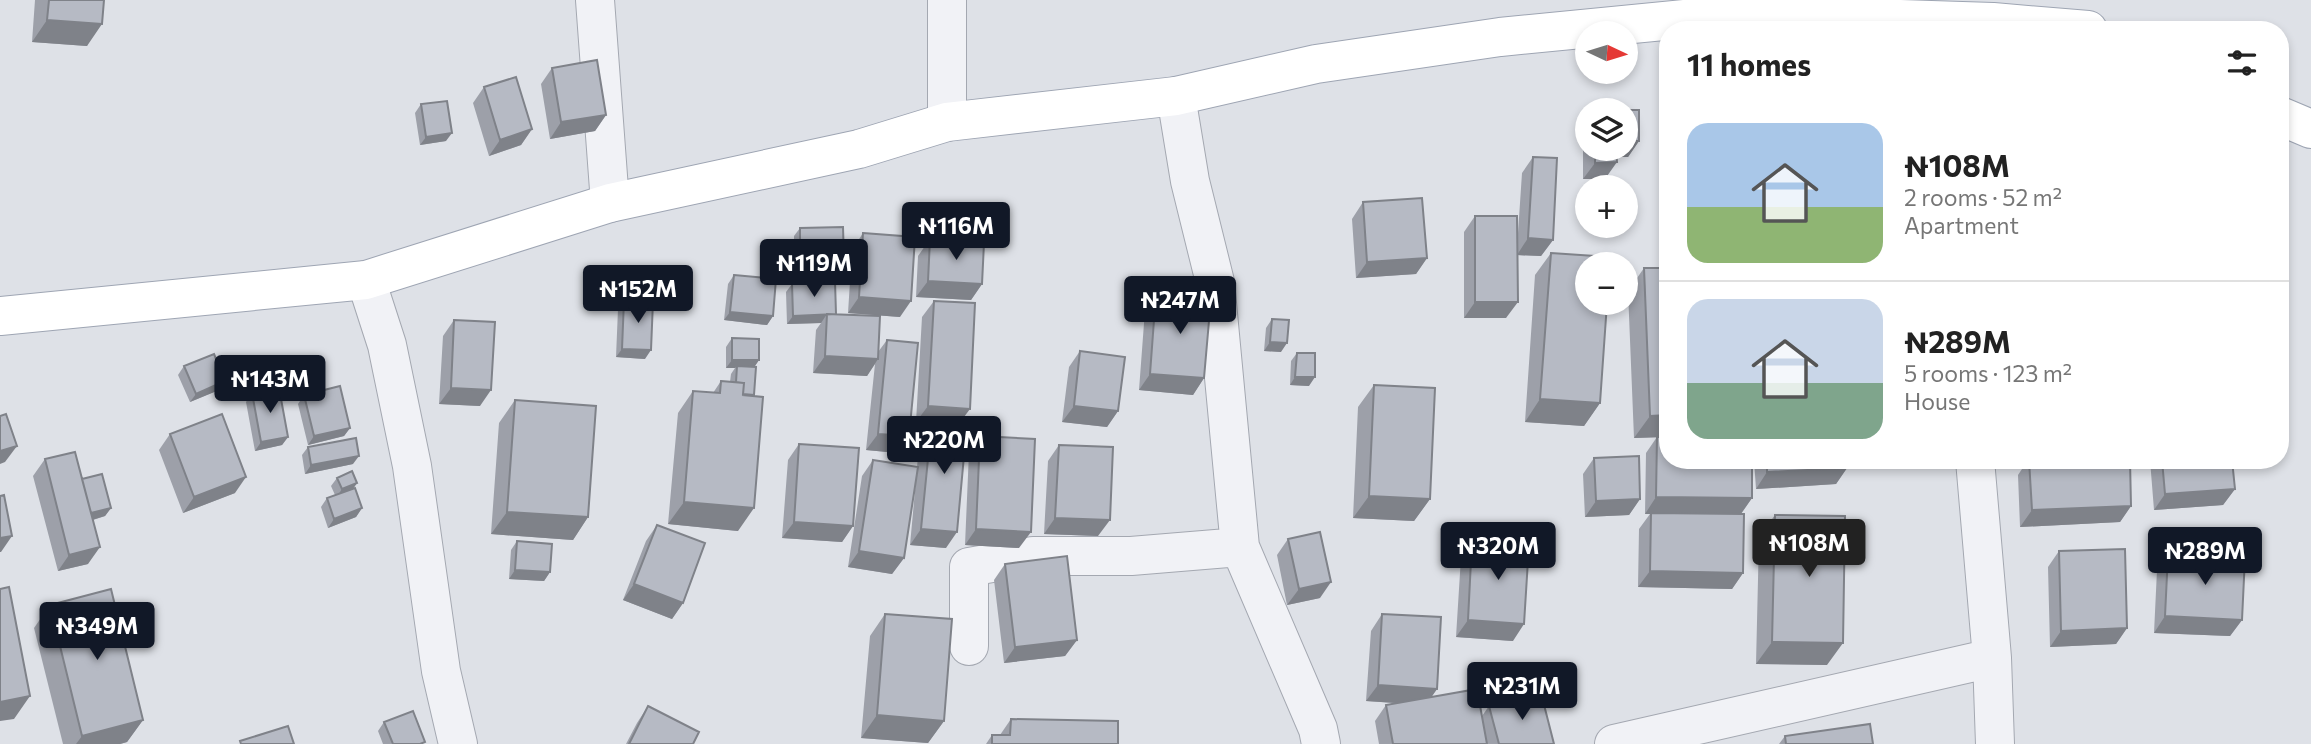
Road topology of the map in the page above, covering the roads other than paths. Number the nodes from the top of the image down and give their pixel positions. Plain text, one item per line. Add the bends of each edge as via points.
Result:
1 (595, 0) edge
2 (947, 0) edge
3 (1991, 17) edge
4 (1659, 21) edge
5 (1663, 21) edge
6 (2021, 21) edge
7 (1176, 96) junction
8 (2289, 120) edge
9 (947, 122) junction
10 (2311, 129) edge
11 (610, 202) junction
12 (366, 280) junction
13 (0, 316) edge
14 (1976, 469) edge
15 (1240, 547) junction
16 (969, 646) dead end
17 (1992, 658) junction
18 (458, 744) edge
19 (1321, 744) edge
20 (1614, 744) edge
21 (1995, 744) edge

1 - 11 street
2 - 9 street
3 - 5 main road
3 - 6 main road
4 - 7 main road via 1500,37 1316,64
7 - 9 main road
7 - 15 street via 1190,181 1215,282
8 - 10 main road
9 - 11 main road via 859,149
11 - 12 main road
12 - 13 main road
12 - 18 street via 387,345 412,466 441,671
14 - 17 street
15 - 16 street via 1131,556 1033,556 969,567
15 - 19 street
17 - 20 street
17 - 21 street

